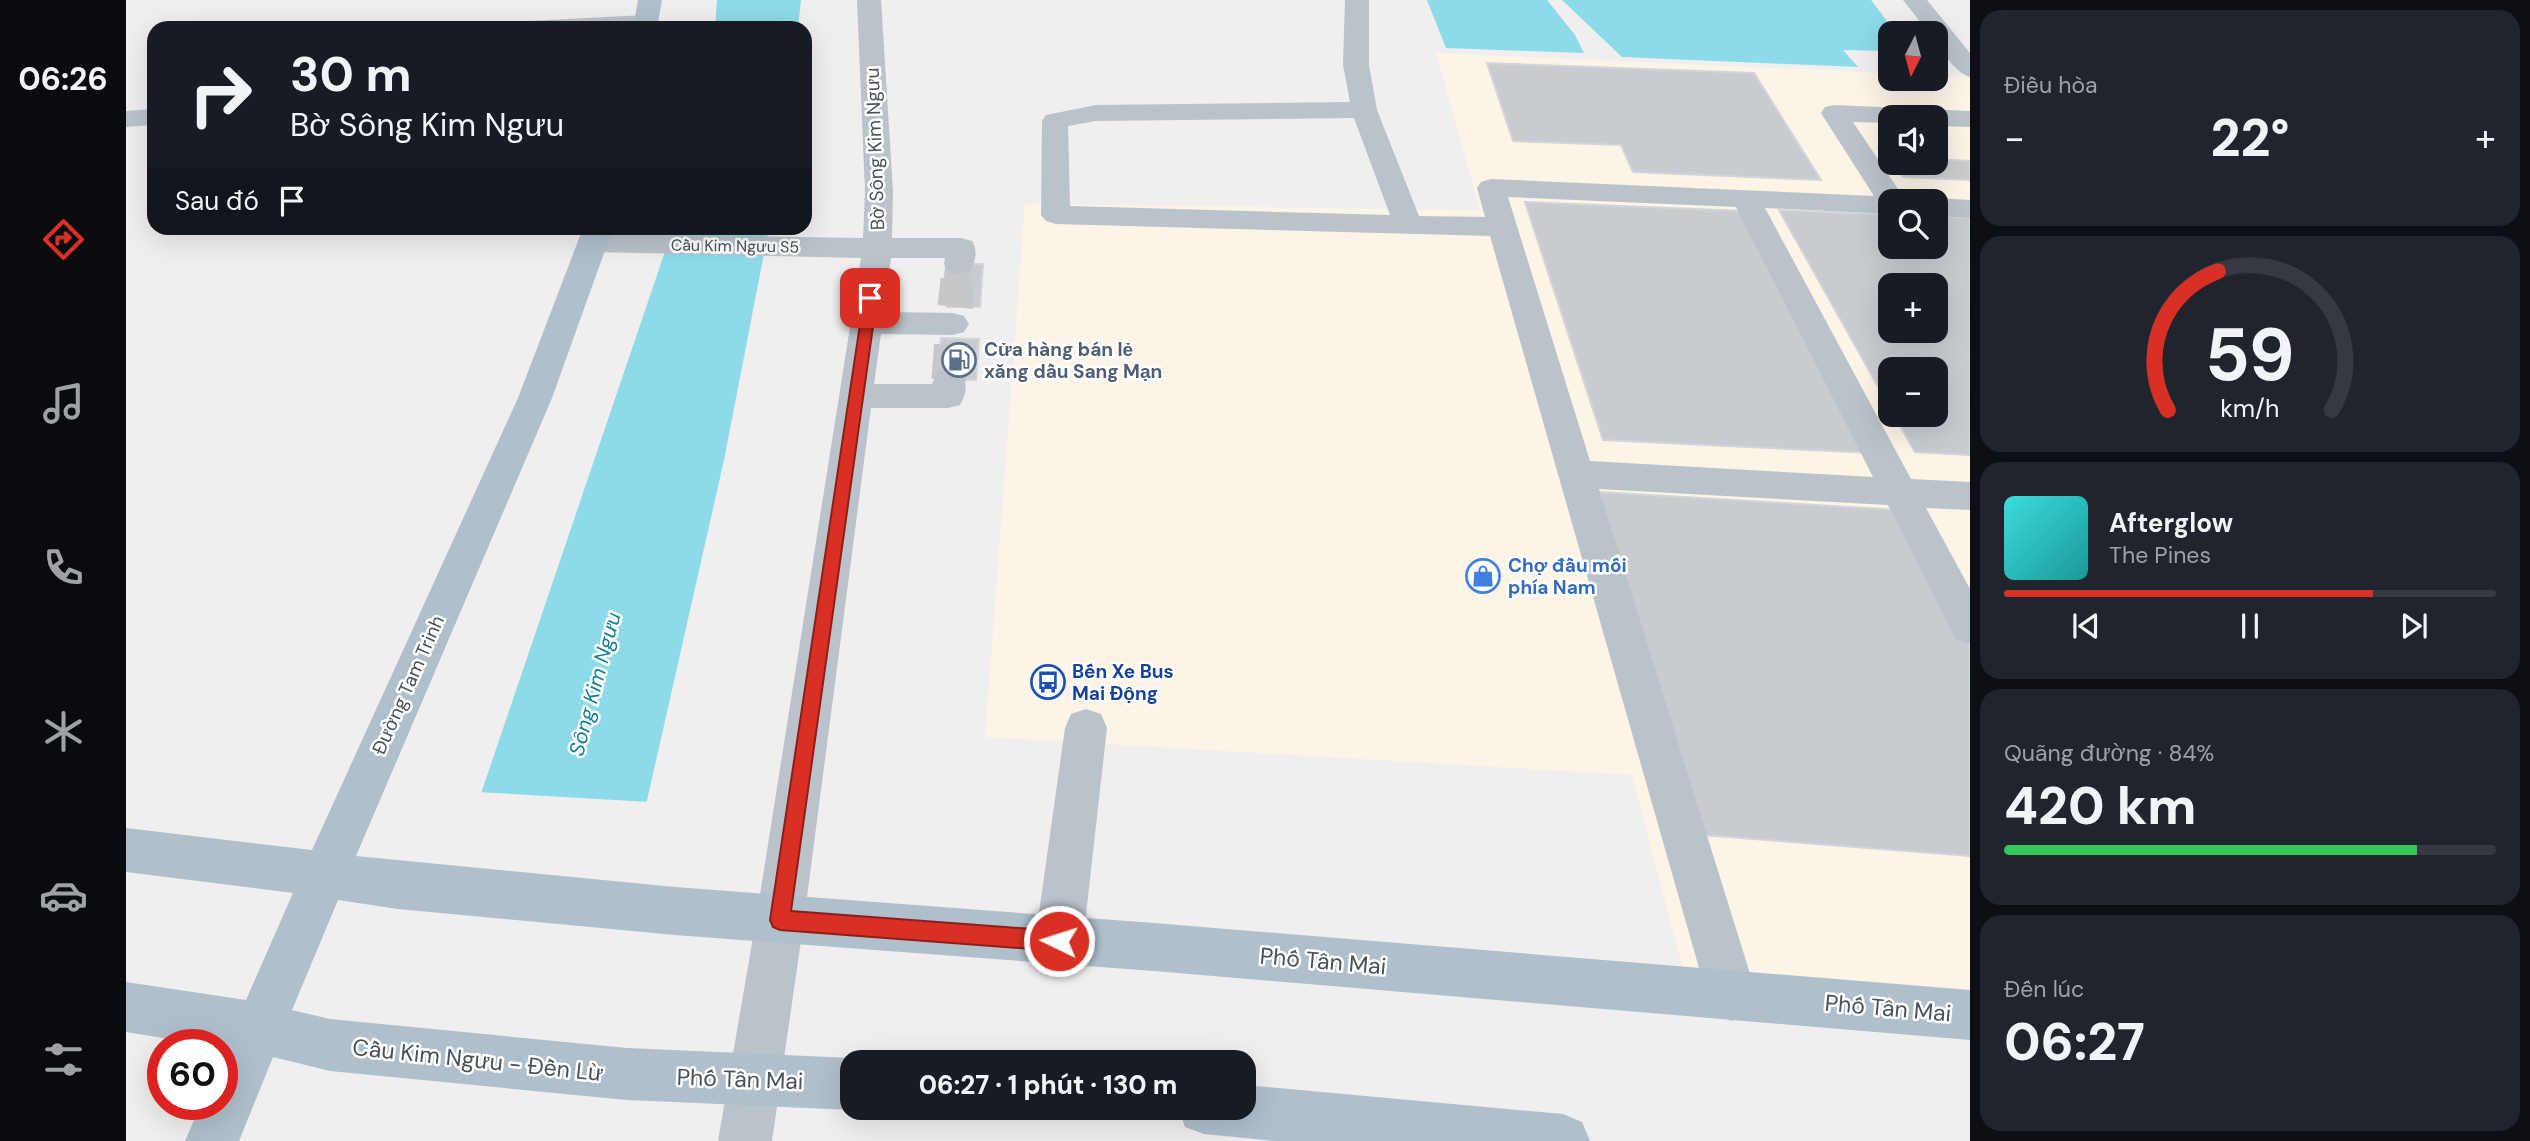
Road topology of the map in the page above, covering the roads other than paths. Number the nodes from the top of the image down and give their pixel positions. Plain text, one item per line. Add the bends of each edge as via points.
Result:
1 (869, 0) edge
2 (1357, 0) edge
3 (1914, 0) edge
4 (647, 17) edge
5 (604, 21) edge
6 (1967, 62) edge
7 (1364, 110) junction
8 (1878, 115) edge
9 (147, 118) edge
10 (1948, 118) edge
11 (126, 119) edge
12 (1970, 119) edge
13 (1882, 189) edge
14 (1746, 199) junction
15 (1878, 203) edge
16 (1948, 208) edge
17 (1970, 209) edge
18 (1408, 224) junction
19 (1503, 227) junction
20 (596, 235) edge
21 (877, 248) junction
22 (960, 264) dead end
23 (867, 323) junction
24 (954, 323) dead end
25 (949, 380) dead end
26 (857, 396) junction
27 (1577, 474) junction
28 (1900, 492) junction
29 (1970, 496) edge
30 (1970, 627) edge
31 (1086, 728) dead end
32 (126, 850) edge
33 (325, 874) junction
34 (780, 920) junction
35 (1059, 941) junction
36 (1731, 996) junction
37 (126, 1007) edge
38 (1970, 1015) edge
39 (260, 1028) junction
40 (627, 1074) joint
41 (755, 1079) junction
42 (840, 1083) edge
43 (1256, 1113) edge
44 (212, 1141) edge
45 (745, 1141) edge
46 (1563, 1141) edge

1 - 21 street, Bờ Sông Kim Ngưu via 879,192
2 - 7 street via 1356,65
3 - 6 street
4 - 5 street
7 - 18 street
7 - 18 street via 1096,113 1055,121 1056,215
8 - 13 street via 1834,113
9 - 11 street
10 - 12 street
14 - 15 street
14 - 19 street via 1491,188
14 - 28 street
16 - 17 street
18 - 19 street
19 - 27 street
20 - 21 street, Cầu Kim Ngưu S5 via 634,244
20 - 33 main road, Đường Tam Trinh via 534,398
21 - 22 street, Cầu Kim Ngưu S5 via 961,248
21 - 23 street, Bờ Sông Kim Ngưu
23 - 24 street
23 - 26 street, Bờ Sông Kim Ngưu
25 - 26 street via 948,396
26 - 34 street, Bờ Sông Kim Ngưu
27 - 28 street
27 - 36 street
28 - 29 street
28 - 30 street
31 - 35 street
32 - 33 main road
33 - 34 main road, Phố Tân Mai via 398,886
33 - 39 main road, Đường Tam Trinh
34 - 35 main road, Phố Tân Mai
34 - 41 street, Bờ Sông Kim Ngưu
35 - 36 main road, Phố Tân Mai
36 - 38 main road, Phố Tân Mai
37 - 39 main road
39 - 40 main road, Cầu Kim Ngưu - Đền Lừ via 330,1045
39 - 44 main road, Đường Tam Trinh
40 - 41 main road, Phố Tân Mai
41 - 42 main road, Phố Tân Mai
41 - 45 street, Bờ Sông Kim Ngưu
43 - 46 main road

